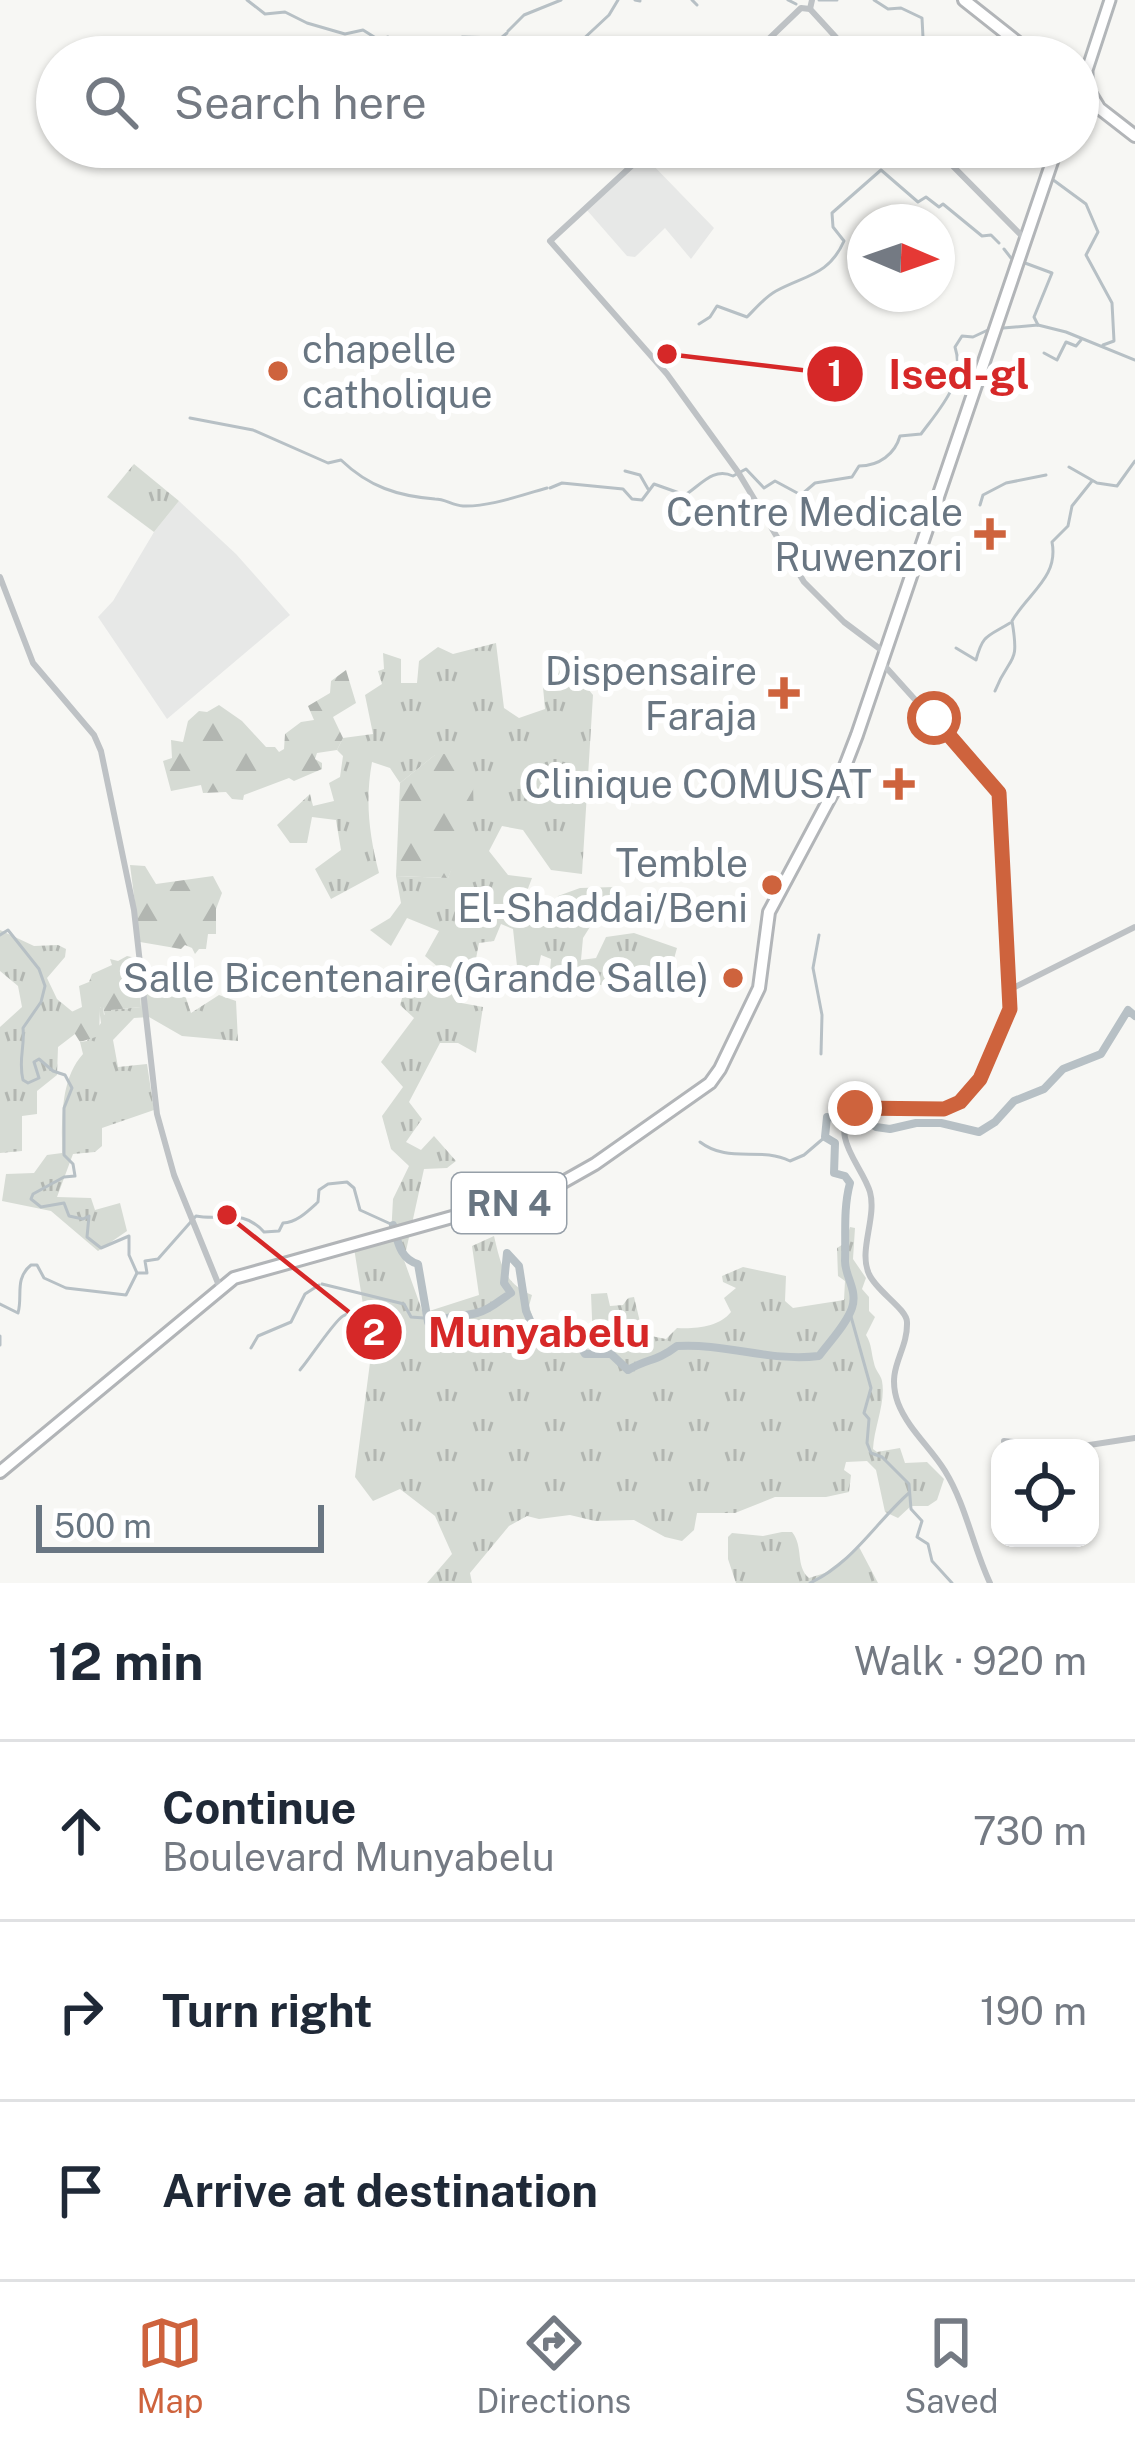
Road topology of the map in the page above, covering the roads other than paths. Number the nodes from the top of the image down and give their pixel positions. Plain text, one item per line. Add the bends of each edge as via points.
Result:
1 (964, 0) edge
2 (1110, 0) edge
3 (806, 4) edge
4 (772, 36) edge
5 (835, 36) edge
6 (1009, 36) edge
7 (1098, 36) edge
8 (1099, 109) edge
9 (1135, 136) edge
10 (629, 168) edge
11 (954, 168) edge
12 (1050, 168) edge
13 (1026, 239) junction
14 (0, 577) edge
15 (882, 657) junction
16 (1135, 927) edge
17 (1011, 989) junction
18 (220, 1288) junction
19 (1135, 1438) edge
20 (1099, 1444) edge
21 (0, 1472) edge
22 (990, 1583) edge

1 - 6 highway
2 - 7 main road
3 - 4 street
3 - 5 street
8 - 9 highway
10 - 15 street via 550,241 668,374 804,582
11 - 13 street
12 - 13 highway, RN 4
13 - 15 highway, RN 4
14 - 18 street via 33,664 101,752 134,910 164,1146
15 - 17 street via 999,793
15 - 18 highway, RN 4 via 841,779 769,912 759,988 710,1083 570,1181 250,1271
16 - 17 street
17 - 22 street via 997,1046 971,1093 944,1109 862,1108 847,1118 850,1155 872,1203 866,1269 908,1319 893,1375 898,1401 945,1472
18 - 21 highway, RN 4
19 - 20 street

